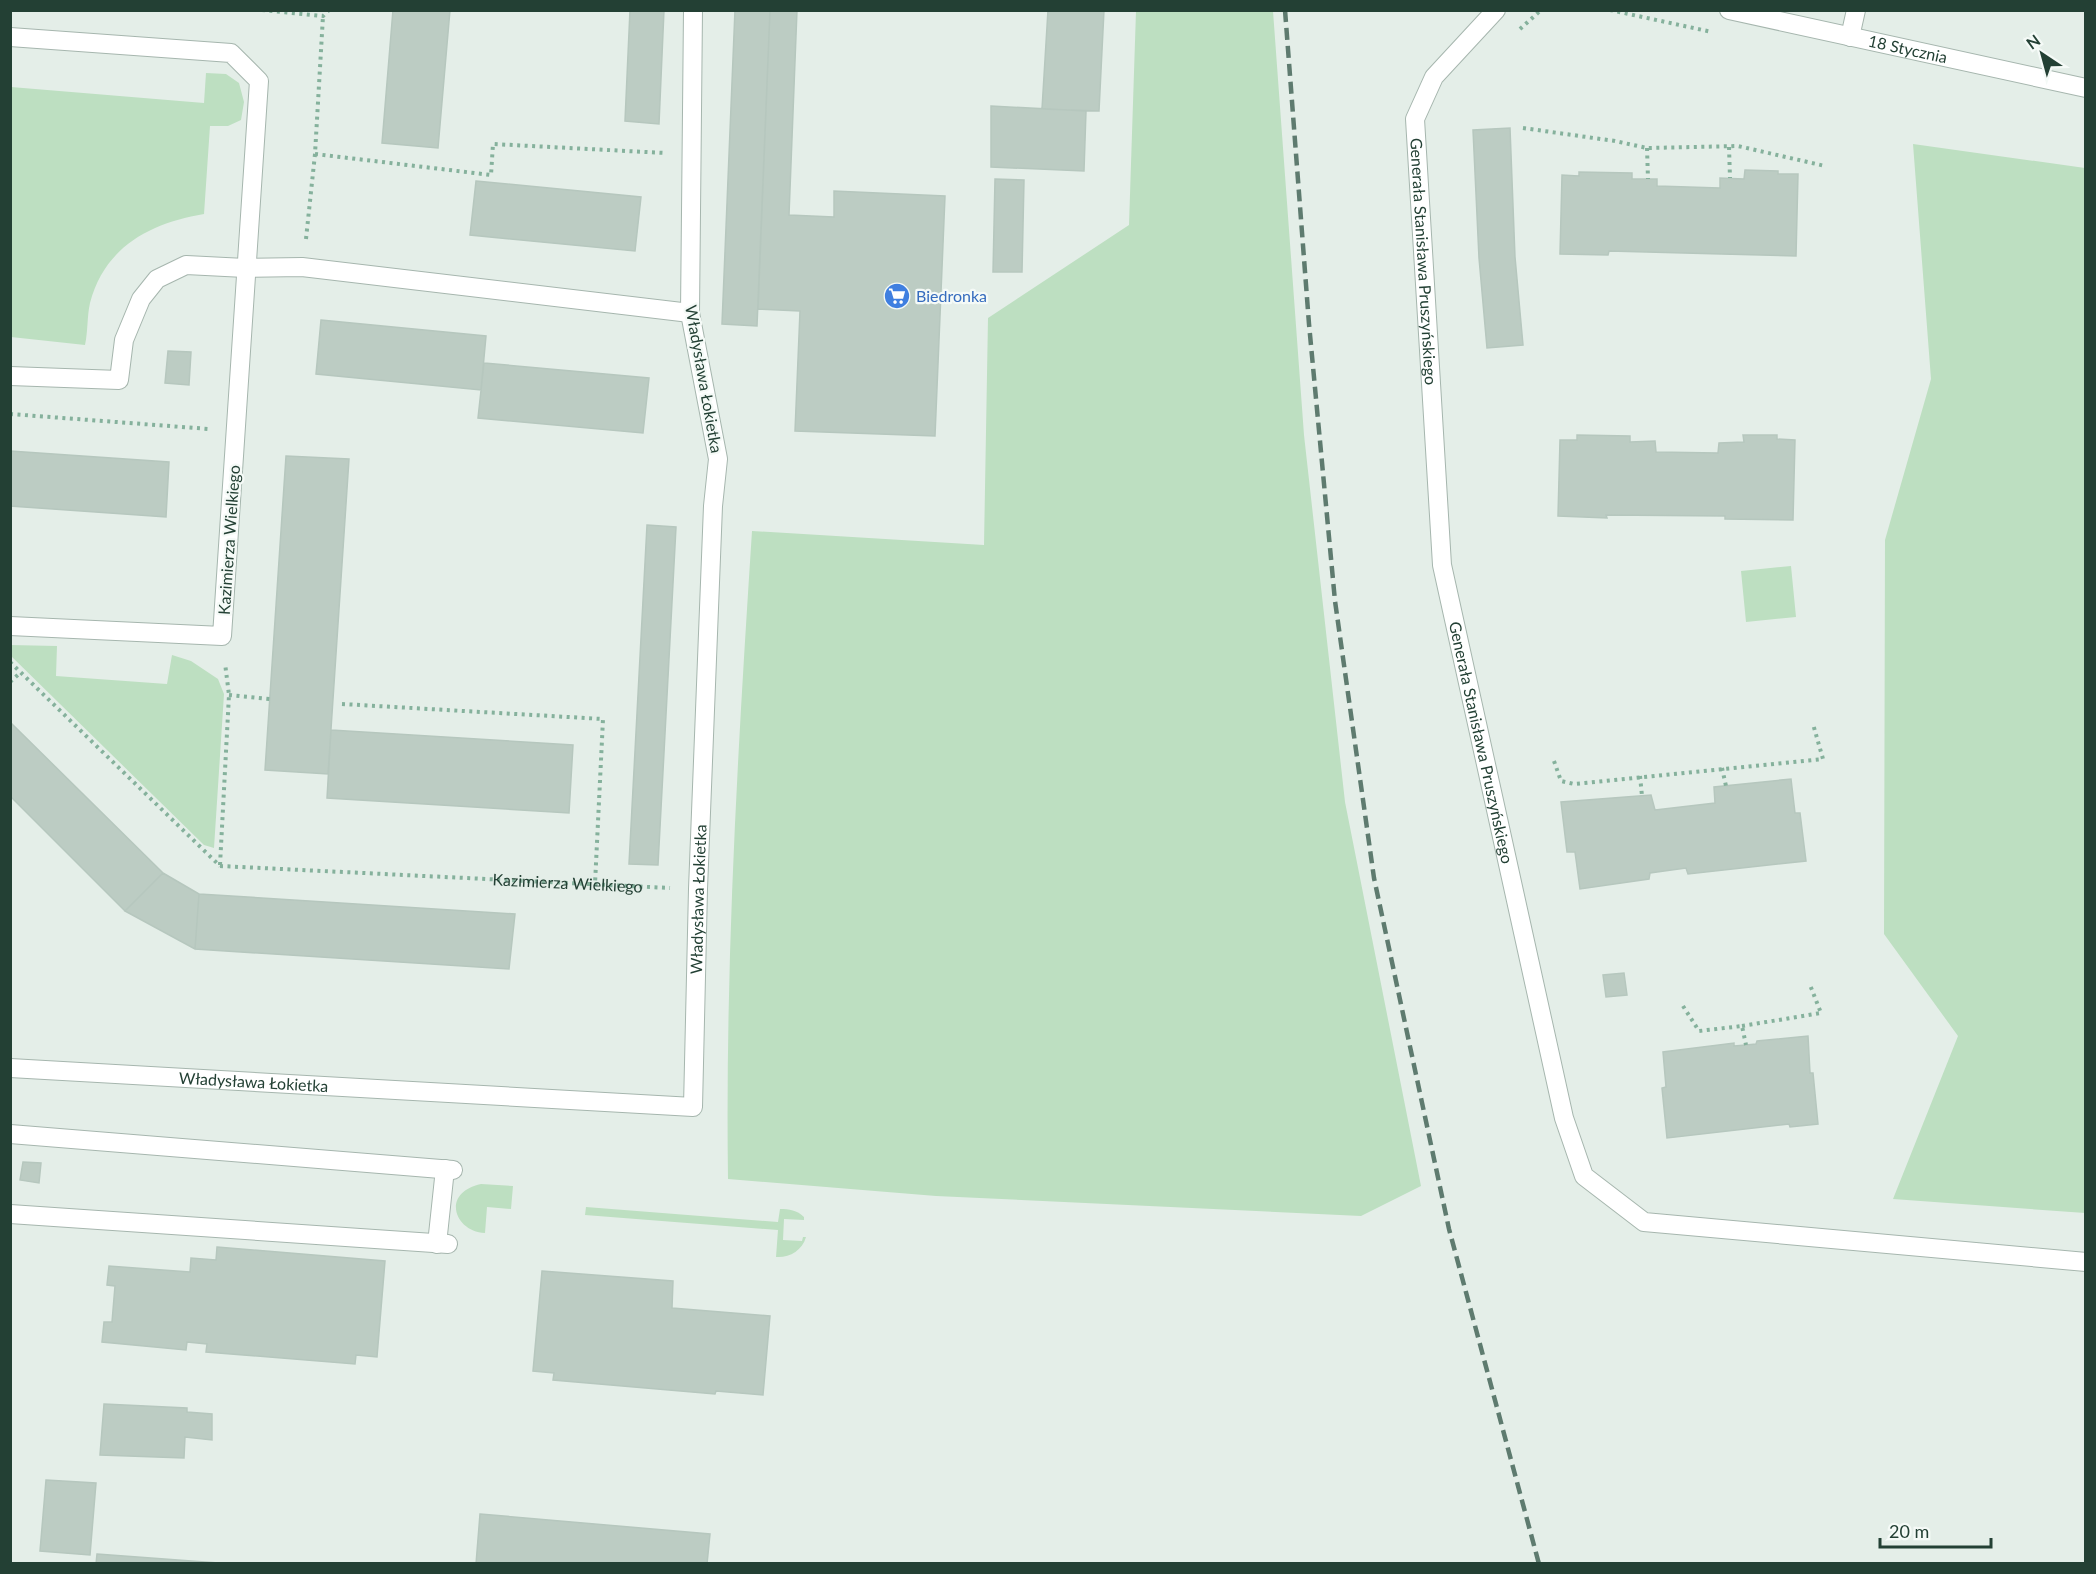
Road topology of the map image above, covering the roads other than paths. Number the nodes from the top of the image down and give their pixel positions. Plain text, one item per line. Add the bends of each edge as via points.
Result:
1 (693, 10) edge
2 (1496, 10) edge
3 (1729, 10) edge
4 (1856, 10) edge
5 (10, 37) edge
6 (1850, 37) junction
7 (2085, 88) edge
8 (245, 268) junction
9 (690, 313) junction
10 (10, 375) edge
11 (10, 626) edge
12 (10, 1068) edge
13 (10, 1134) edge
14 (10, 1214) edge
15 (2085, 1262) edge

1 - 9 street, Władysława Łokietka
2 - 15 street, Generała Stanisława Pruszyńskiego via 1434,77 1415,119 1442,565 1564,1118 1584,1176 1644,1222
3 - 6 street, 18 Stycznia
4 - 6 street
5 - 8 street, Kazimierza Wielkiego via 231,53 259,81
6 - 7 street, 18 Stycznia
8 - 9 street via 302,267
8 - 10 street via 186,265 157,279 141,299 124,340 119,380
8 - 11 street, Kazimierza Wielkiego via 222,636
9 - 12 street, Władysława Łokietka via 718,459 698,889 693,1107
13 - 14 street via 449,1169 443,1244

